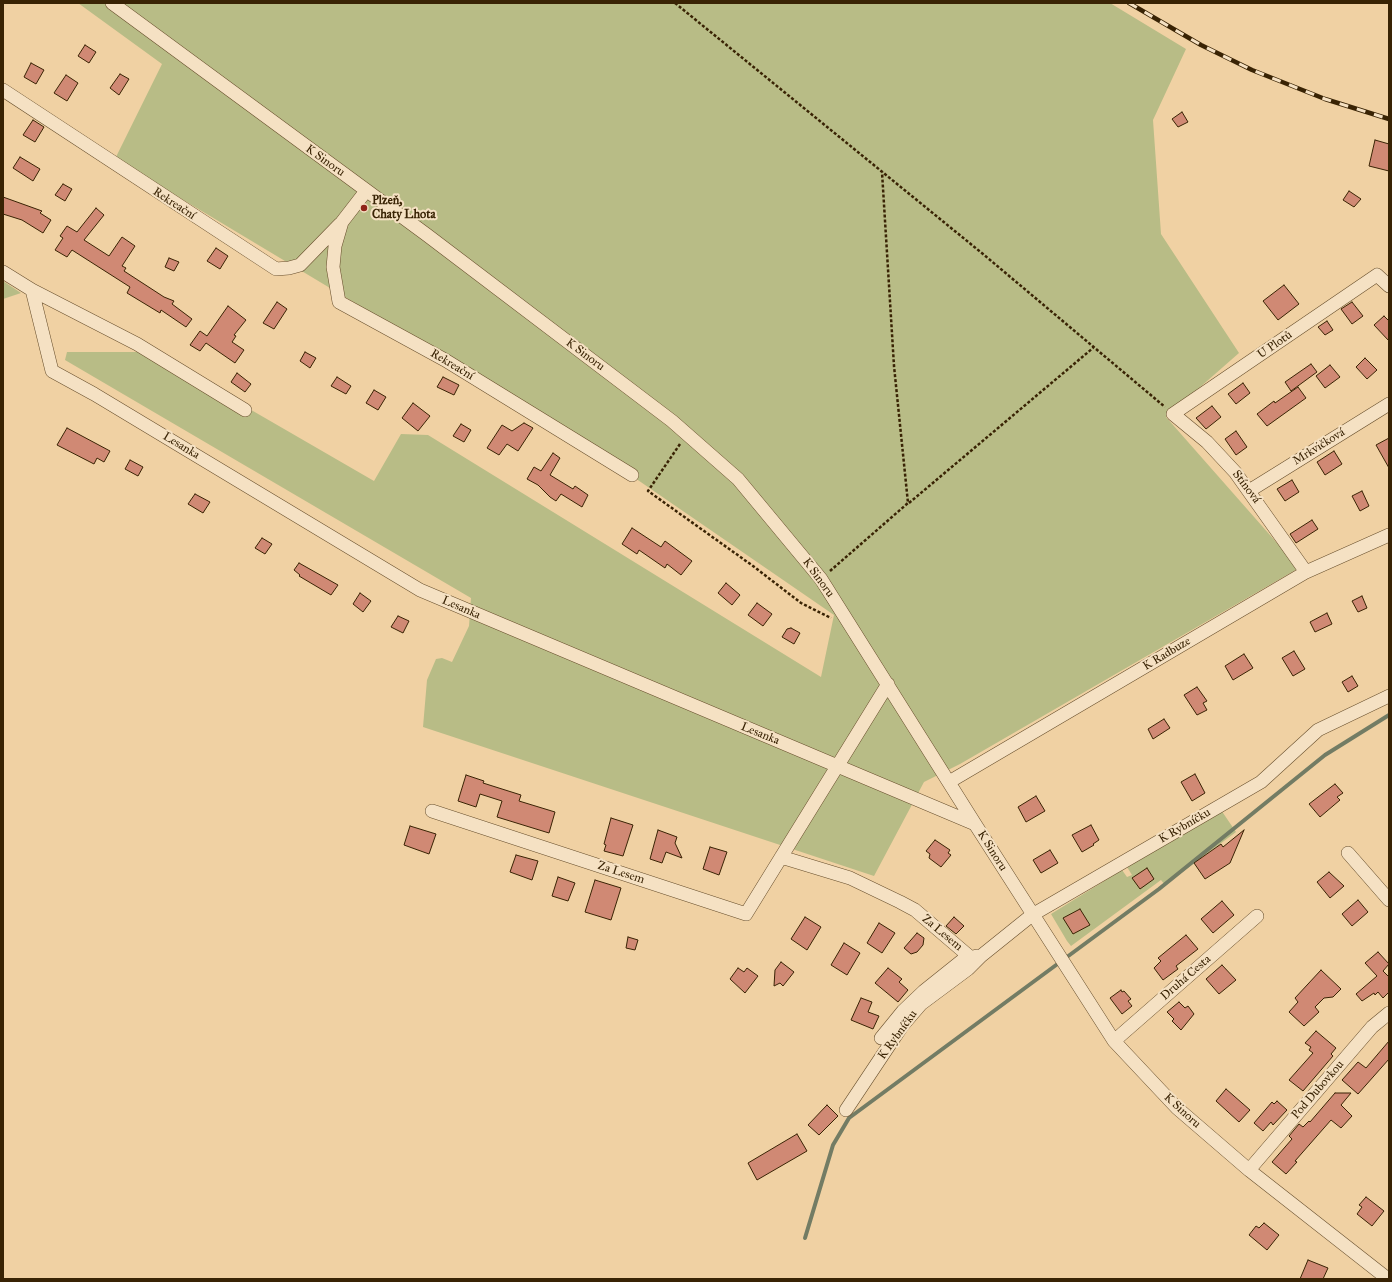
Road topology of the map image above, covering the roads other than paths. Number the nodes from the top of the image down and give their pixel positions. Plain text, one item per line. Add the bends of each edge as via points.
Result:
1 (112, 3) edge
2 (3, 90) edge
3 (366, 191) junction
4 (342, 222) junction
5 (3, 272) edge
6 (1389, 286) edge
7 (32, 290) junction
8 (1389, 404) edge
9 (245, 410) dead end
10 (1173, 414) joint
11 (632, 475) dead end
12 (1249, 491) junction
13 (1389, 535) edge
14 (1306, 572) junction
15 (888, 684) junction
16 (1389, 696) edge
17 (837, 765) junction
18 (949, 782) junction
19 (432, 811) dead end
20 (975, 824) junction
21 (1348, 853) dead end
22 (781, 857) junction
23 (1389, 900) edge
24 (1032, 915) junction
25 (1257, 916) dead end
26 (975, 956) junction
27 (1389, 1014) edge
28 (882, 1038) dead end
29 (1114, 1041) junction
30 (846, 1110) dead end
31 (1249, 1170) junction
32 (1388, 1279) edge

1 - 3 street, K Sinoru
2 - 4 street, Rekreační via 276,269 300,265
3 - 4 street, Rekreační
3 - 15 street, K Sinoru via 446,249 686,434 738,479 821,579
4 - 11 street, Rekreační via 335,246 334,267 339,302 445,360
5 - 7 street
6 - 10 street, U Plotů via 1377,275
7 - 9 street via 137,344
7 - 17 street, Lesanka via 52,371 420,590
8 - 12 street, Mrkvičková
10 - 12 street, Stínová via 1207,442
12 - 14 street, Stínová
13 - 14 street, K Radbuze
14 - 18 street, K Radbuze
15 - 17 street, Za Lesem
15 - 18 street, K Sinoru
16 - 24 street, K Rybníčku via 1318,730 1261,782
17 - 20 street, Lesanka
17 - 22 street, Za Lesem
18 - 20 street, K Sinoru
19 - 22 street, Za Lesem via 746,914
20 - 24 street, K Sinoru
21 - 23 street
22 - 26 street, Za Lesem via 850,878 900,902 915,910
24 - 26 street, K Rybníčku
24 - 29 street, K Sinoru
25 - 29 street, Druhá Cesta
26 - 28 street, K Rybníčku via 959,963 924,991 903,1011
26 - 30 street, K Rybníčku via 968,969 917,1010 902,1026
27 - 31 street, Pod Dubovkou via 1372,1027
29 - 31 street, K Sinoru via 1177,1108
31 - 32 street, K Sinoru

